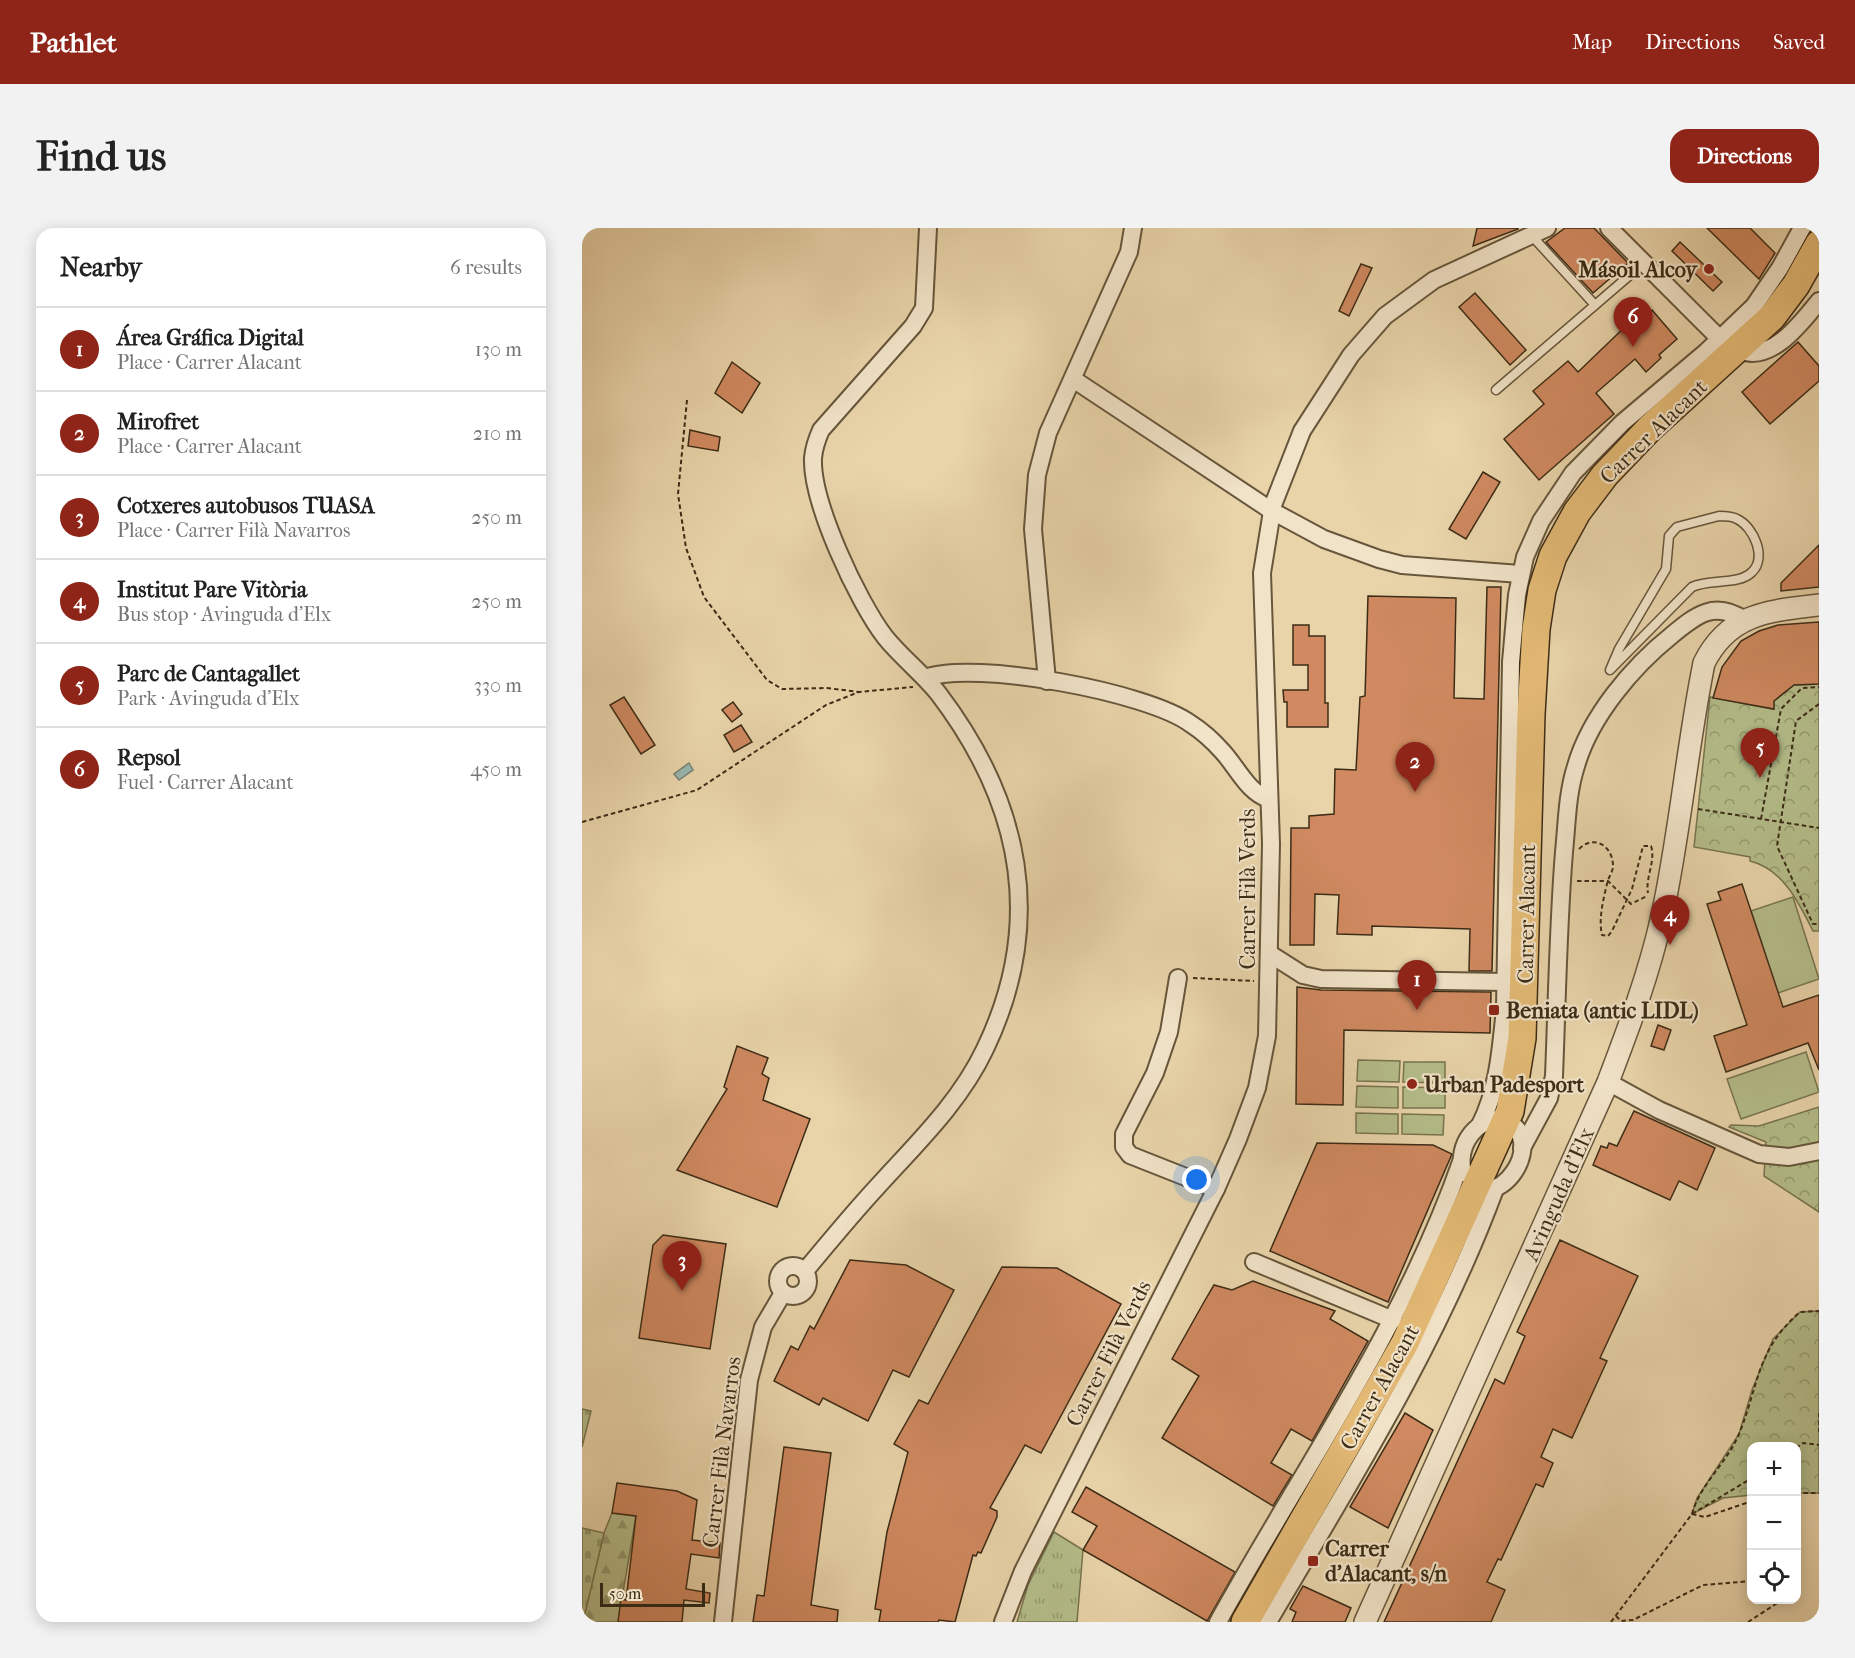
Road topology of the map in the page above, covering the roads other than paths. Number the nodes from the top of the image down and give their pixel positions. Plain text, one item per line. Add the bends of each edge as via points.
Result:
1 (928, 228) edge
2 (1133, 228) edge
3 (1610, 228) edge
4 (1802, 228) edge
5 (1540, 232) edge
6 (1819, 244) edge
7 (1644, 263) junction
8 (1819, 301) edge
9 (1595, 305) junction
10 (1729, 345) junction
11 (1073, 379) junction
12 (1496, 390) dead end
13 (1272, 511) junction
14 (1520, 574) junction
15 (1819, 605) edge
16 (1744, 620) junction
17 (1610, 670) joint
18 (925, 678) junction
19 (1047, 681) junction
20 (1269, 799) junction
21 (1270, 954) junction
22 (1178, 978) road end
23 (1505, 982) junction
24 (1608, 1082) junction
25 (1497, 1124) junction
26 (1522, 1148) junction
27 (1819, 1151) edge
28 (1461, 1162) junction
29 (1216, 1189) junction
30 (1475, 1193) junction
31 (1254, 1262) dead end
32 (805, 1271) junction
33 (783, 1293) junction
34 (1393, 1320) junction
35 (723, 1622) edge
36 (1003, 1622) edge
37 (1218, 1622) edge
38 (1245, 1622) edge
39 (1268, 1622) edge
40 (1365, 1622) edge

1 - 18 street via 926,294 920,316 821,430 813,458 825,514 863,601 883,635
2 - 11 street via 1129,252
3 - 7 street
4 - 10 street, Carrer Alacant
5 - 9 lane
5 - 13 street, Carrer Filà Verds via 1434,280 1385,316 1351,355 1302,431
6 - 10 main road, Carrer Alacant via 1781,307
7 - 9 lane
7 - 10 street
8 - 10 street via 1771,348 1760,353
9 - 12 lane
10 - 14 street, Carrer Alacant via 1635,411 1573,473 1541,521
10 - 25 main road, Carrer Alacant via 1605,475 1564,533 1545,578 1533,669 1522,1038 1515,1092
11 - 13 street
11 - 19 street via 1046,440 1032,509
13 - 14 street via 1300,529 1379,560 1424,568
13 - 20 street, Carrer Filà Verds via 1262,573
14 - 23 street, Carrer Alacant via 1511,662
15 - 16 street via 1762,613
16 - 24 street, Avinguda d'Elx via 1719,640 1704,663 1680,806 1658,892 1648,974
16 - 26 street via 1731,611 1717,610 1683,626 1626,683 1598,720 1582,751 1569,794 1554,1076 1549,1098
17 - 17 lane via 1692,587 1742,578 1752,572 1758,558 1757,548 1744,524 1719,516 1677,526 1672,531 1666,569
18 - 19 street via 962,672
18 - 32 street via 982,762 1002,803 1013,847 1018,892 1011,973 986,1047 960,1092
19 - 20 street via 1129,697 1172,711 1206,735 1255,793
20 - 21 street, Carrer Filà Verds
21 - 23 street via 1303,975 1321,979
21 - 29 street, Carrer Filà Verds via 1267,1036 1257,1088
22 - 29 street via 1169,1032 1155,1073 1124,1134 1124,1147 1130,1155
23 - 25 street, Carrer Alacant via 1500,1055 1489,1107
24 - 27 street via 1659,1110 1760,1154 1789,1157
24 - 40 street, Avinguda d'Elx
25 - 26 street
25 - 28 street, Carrer Alacant via 1465,1144
25 - 30 main road, Carrer Alacant
26 - 30 street via 1511,1176
28 - 30 street
28 - 34 street, Carrer Alacant via 1441,1218
29 - 36 street, Carrer Filà Verds via 1023,1570
30 - 38 main road, Carrer Alacant via 1391,1369
30 - 39 street, Carrer Alacant via 1477,1239 1416,1367
31 - 34 street
32 - 33 street via 809,1284 804,1292 792,1297
32 - 33 street, Carrer Filà Navarros via 797,1266 783,1270 778,1284
33 - 35 street, Carrer Filà Navarros via 763,1327 749,1380
34 - 37 street, Carrer Alacant

